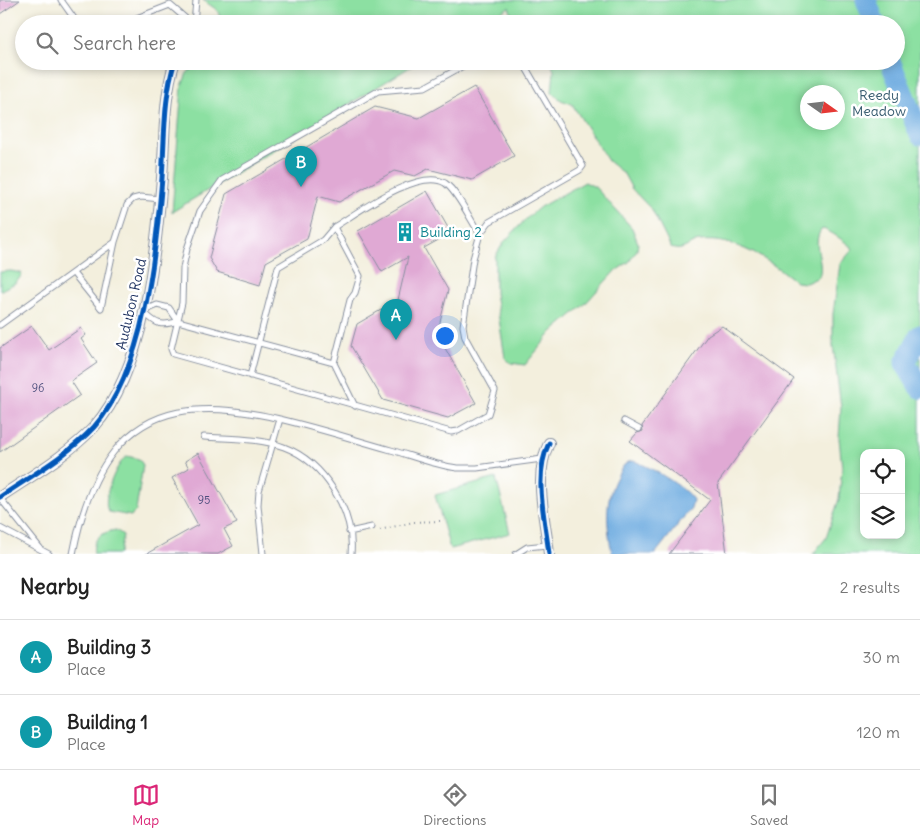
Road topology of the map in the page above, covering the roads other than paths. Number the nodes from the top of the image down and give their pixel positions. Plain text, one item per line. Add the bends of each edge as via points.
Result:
1 (61, 0) edge
2 (196, 0) edge
3 (72, 15) edge
4 (143, 15) edge
5 (183, 15) edge
6 (194, 15) edge
7 (173, 70) edge
8 (456, 70) edge
9 (527, 70) edge
10 (160, 199) junction
11 (334, 227) junction
12 (480, 234) junction
13 (115, 242) junction
14 (74, 273) junction
15 (143, 311) junction
16 (178, 321) junction
17 (0, 326) edge
18 (259, 342) junction
19 (334, 363) junction
20 (250, 376) junction
21 (355, 406) junction
22 (280, 419) junction
23 (624, 421) dead end
24 (639, 429) dead end
25 (204, 437) dead end
26 (549, 443) dead end
27 (271, 444) junction
28 (542, 458) junction
29 (0, 498) edge
30 (0, 528) edge
31 (373, 529) road end
32 (349, 532) junction
33 (40, 548) junction
34 (548, 549) edge
35 (49, 554) edge
36 (73, 554) edge
37 (264, 554) edge
38 (351, 554) edge
39 (516, 554) edge

1 - 3 lane
2 - 6 lane
4 - 5 lane via 170,4
7 - 10 street, Audubon Road via 167,101
8 - 16 lane via 425,87 378,91 222,180 202,207 192,232 183,268
9 - 12 lane via 583,166 489,222
10 - 13 lane via 133,199 127,205
10 - 15 street, Audubon Road
11 - 12 lane via 392,191 429,179 444,183 452,190
11 - 18 lane via 323,240 278,267
11 - 19 lane via 360,277 356,293 350,300
12 - 21 lane via 463,326 495,391 489,413 453,432
13 - 14 lane
13 - 14 lane via 101,308
14 - 17 lane
15 - 16 lane via 153,323 165,326
15 - 16 lane via 157,305 169,308
15 - 29 street, Audubon Road via 125,376 101,418 64,452
16 - 18 lane
16 - 20 lane via 171,349 173,354
18 - 19 lane
18 - 20 lane
19 - 21 lane
20 - 21 lane
22 - 27 lane
22 - 28 lane via 452,467 477,468
22 - 36 lane via 226,410 191,410 164,416 137,428 121,443 99,474 80,521
23 - 24 lane
25 - 27 lane
26 - 28 street
27 - 32 lane via 285,447 302,458 331,486 343,509
27 - 37 lane via 258,505
28 - 34 street
29 - 33 lane
30 - 33 lane
31 - 32 lane
32 - 38 lane
33 - 35 lane
34 - 39 lane via 526,547

